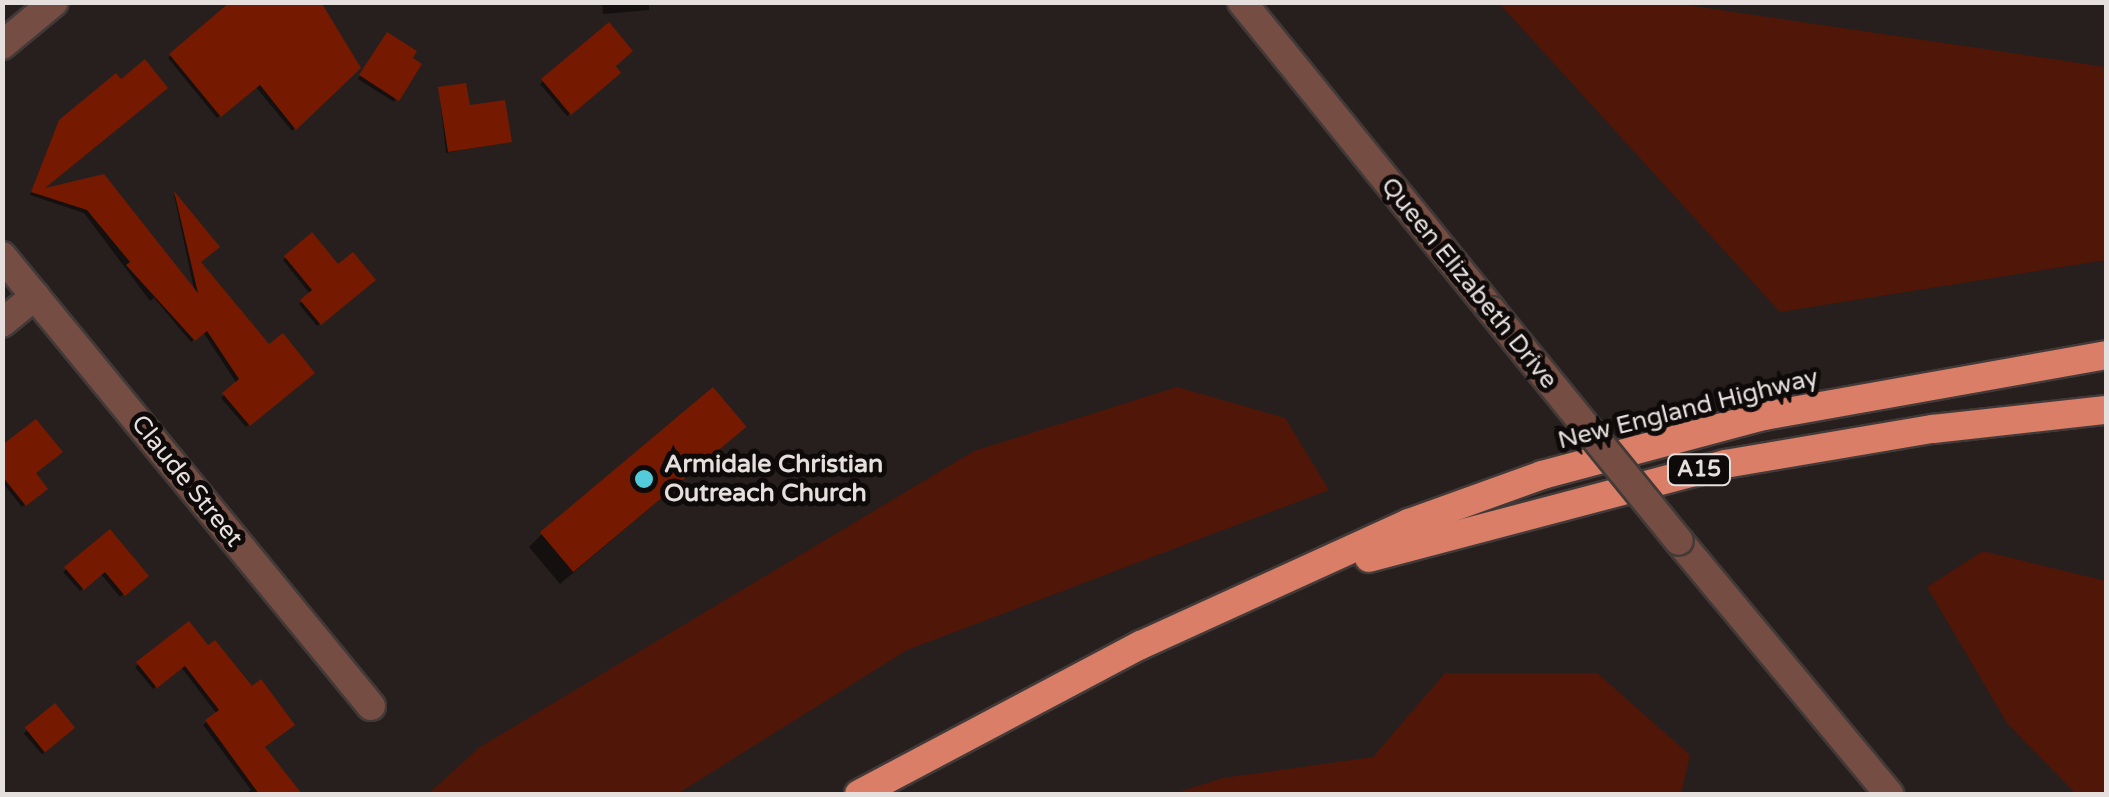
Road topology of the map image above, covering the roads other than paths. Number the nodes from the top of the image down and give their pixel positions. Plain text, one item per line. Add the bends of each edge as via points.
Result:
1 (54, 2) edge
2 (1242, 2) edge
3 (2, 45) edge
4 (2, 256) edge
5 (35, 296) junction
6 (2, 323) edge
7 (2106, 355) edge
8 (2106, 410) edge
9 (1300, 578) junction
10 (370, 706) dead end
11 (859, 794) edge
12 (1889, 794) edge

1 - 3 street
2 - 12 street, Queen Elizabeth Drive, bridge
4 - 5 street, Claude Street
5 - 6 street
5 - 10 street, Claude Street
7 - 9 highway, New England Highway / A15 via 1764,416 1542,475 1410,523
8 - 9 highway, New England Highway / A15 via 1933,429 1725,464 1532,510
9 - 11 highway, New England Highway / A15 via 1140,645

